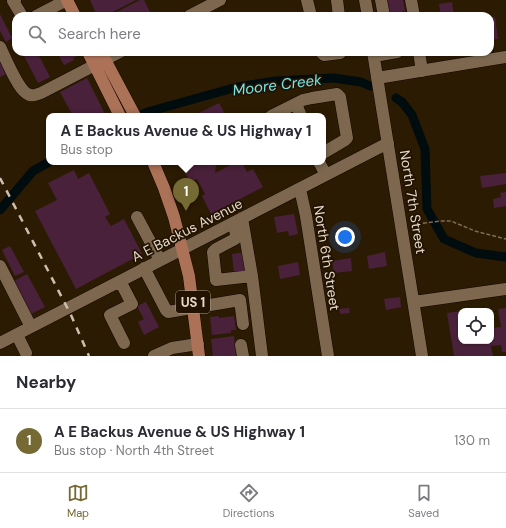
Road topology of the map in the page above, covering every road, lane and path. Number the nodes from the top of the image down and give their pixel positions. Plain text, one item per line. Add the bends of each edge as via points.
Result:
1 (15, 0) edge
2 (67, 0) edge
3 (220, 0) edge
4 (307, 0) edge
5 (337, 0) edge
6 (365, 0) edge
7 (381, 0) edge
8 (411, 0) edge
9 (20, 12) edge
10 (44, 12) edge
11 (73, 12) edge
12 (197, 12) edge
13 (310, 12) edge
14 (338, 12) edge
15 (367, 12) edge
16 (383, 12) edge
17 (413, 12) edge
18 (0, 47) edge
19 (374, 56) edge
20 (420, 56) edge
21 (506, 58) edge
22 (100, 59) edge
23 (422, 71) junction
24 (377, 78) junction
25 (296, 104) junction
26 (132, 112) edge
27 (119, 113) edge
28 (277, 113) edge
29 (300, 113) edge
30 (388, 144) junction
31 (326, 151) edge
32 (154, 165) edge
33 (321, 165) edge
34 (326, 175) junction
35 (300, 189) junction
36 (137, 217) dead end
37 (238, 220) junction
38 (411, 225) dead end
39 (506, 239) edge
40 (183, 248) junction
41 (160, 260) junction
42 (0, 266) edge
43 (144, 268) junction
44 (252, 276) junction
45 (120, 281) junction
46 (506, 289) edge
47 (414, 302) junction
48 (194, 308) junction
49 (243, 324) dead end
50 (31, 327) junction
51 (17, 334) junction
52 (124, 343) dead end
53 (0, 344) edge
54 (198, 350) edge
55 (26, 353) dead end
56 (154, 356) edge
57 (262, 356) edge
58 (328, 356) edge
59 (422, 356) edge

1 - 9 street via 13,1
2 - 10 street
2 - 11 main road
3 - 12 street
4 - 13 street
5 - 14 street
6 - 15 street
7 - 16 street
8 - 17 street
18 - 22 street via 21,88 33,96
19 - 24 street, North 7th Street
20 - 23 street
21 - 23 street
22 - 26 main road
22 - 27 main road
23 - 24 street
24 - 30 street, North 7th Street
25 - 28 street
25 - 29 street
25 - 31 street via 303,100 337,94 340,97 347,138
30 - 34 street, A E Backus Avenue
30 - 47 street, North 7th Street
32 - 40 main road, US 1
33 - 34 street
34 - 35 street, A E Backus Avenue
35 - 37 street, A E Backus Avenue
35 - 58 street, North 6th Street
36 - 41 street
37 - 40 street, A E Backus Avenue
37 - 44 street
37 - 44 street via 235,240 213,252 216,280
38 - 39 path via 452,221
40 - 41 street, A E Backus Avenue
40 - 48 main road, US 1
41 - 43 street, A E Backus Avenue
42 - 50 street
43 - 45 street, A E Backus Avenue
43 - 48 street via 168,312
44 - 57 street
45 - 50 street, A E Backus Avenue
45 - 52 street via 132,304 110,315
46 - 47 street
47 - 59 street, North 7th Street
48 - 49 street via 240,300
48 - 54 main road, US 1
50 - 51 street, A E Backus Avenue
51 - 53 street, A E Backus Avenue
51 - 55 street
54 - 56 street via 172,348

